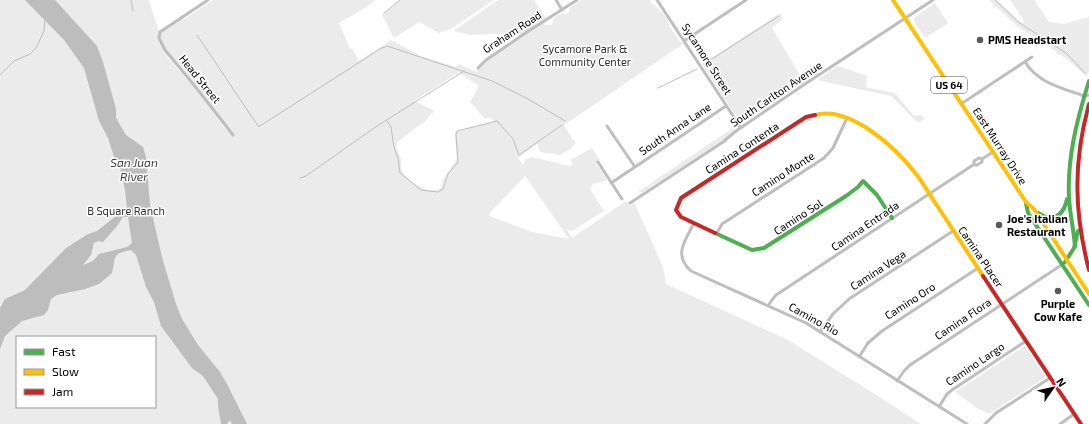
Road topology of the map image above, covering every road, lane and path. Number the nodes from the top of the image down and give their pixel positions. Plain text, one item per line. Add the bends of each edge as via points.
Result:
1 (208, 0) edge
2 (556, 0) edge
3 (577, 0) edge
4 (657, 0) edge
5 (746, 0) edge
6 (893, 0) edge
7 (933, 0) edge
8 (562, 10) junction
9 (905, 18) junction
10 (684, 41) junction
11 (1032, 57) dead end
12 (1024, 62) junction
13 (478, 68) dead end
14 (1089, 81) edge
15 (1087, 95) edge
16 (961, 104) junction
17 (1089, 104) edge
18 (726, 106) junction
19 (847, 118) junction
20 (607, 126) dead end
21 (741, 128) junction
22 (233, 134) dead end
23 (993, 152) junction
24 (598, 162) dead end
25 (635, 167) junction
26 (611, 183) junction
27 (1069, 191) junction
28 (929, 194) junction
29 (1076, 195) junction
30 (622, 199) dead end
31 (1026, 202) junction
32 (630, 203) dead end
33 (1034, 209) junction
34 (892, 218) junction
35 (694, 223) junction
36 (953, 231) junction
37 (717, 233) junction
38 (1075, 247) junction
39 (1067, 260) junction
40 (1063, 264) junction
41 (978, 268) junction
42 (1089, 270) edge
43 (1089, 294) edge
44 (1002, 304) junction
45 (1089, 305) edge
46 (768, 306) junction
47 (820, 332) junction
48 (1026, 341) junction
49 (860, 357) junction
50 (1050, 378) junction
51 (897, 381) junction
52 (939, 407) junction
53 (1074, 414) junction
54 (967, 424) edge
55 (985, 424) edge
56 (1060, 424) edge
57 (1081, 424) edge

1 - 22 street, Head Street via 160,32 160,38 165,50
2 - 8 street
3 - 8 street, Graham Road
4 - 10 street, Sycamore Street
5 - 10 street
6 - 9 main road, East Murray Drive / US 64
7 - 9 street, South Carlton Avenue
8 - 13 street, Graham Road via 486,60
9 - 16 main road, East Murray Drive / US 64
9 - 21 street, South Carlton Avenue
10 - 18 street, Sycamore Street
11 - 12 street
12 - 15 street via 1044,81
12 - 16 street
14 - 15 main road
15 - 27 main road via 1072,146
16 - 23 main road, East Murray Drive / US 64
17 - 29 main road via 1079,147
18 - 21 street, Sycamore Street
18 - 25 street, South Anna Lane
19 - 28 main road, Camina Placer via 874,132 889,144 916,174
19 - 35 main road, Camina Contenta via 831,112 813,113 682,198 676,210 681,218
19 - 37 street, Camino Monte via 833,148 824,158 722,224
20 - 25 street, South Anna Lane
21 - 32 street, South Carlton Avenue
23 - 28 street, Camina Entrada via 982,159 982,162
23 - 31 main road, East Murray Drive / US 64
24 - 26 street
25 - 26 street
26 - 30 street
27 - 33 main road via 1065,208 1056,217 1046,218
27 - 38 main road
28 - 34 street, Camina Entrada
28 - 36 main road, Camina Placer
29 - 38 main road via 1078,235
29 - 42 main road via 1081,238
31 - 33 main road, US 64
31 - 40 main road, US 64 via 1028,212
33 - 39 main road, US 64
34 - 37 main road, Camino Sol via 877,195 863,181 846,196 766,249 752,250
34 - 46 street, Camina Entrada via 776,295
35 - 37 main road, Camino Sol
35 - 46 street, Camino Rio via 682,249 681,257 685,265 691,271
36 - 41 main road, Camina Placer
36 - 47 street, Camina Vega via 849,299 832,314
38 - 39 main road
39 - 40 main road
39 - 43 main road, US 64
40 - 44 street, Camina Flora
40 - 45 main road, US 64
41 - 44 main road, Camina Placer
41 - 49 street, Camino Oro via 882,331 868,343
44 - 48 main road, Camina Placer
44 - 51 street, Camina Flora via 910,365
46 - 47 street, Camino Rio
47 - 49 street, Camino Rio
48 - 50 main road, Camina Placer
48 - 52 street, Camino Largo via 947,394
49 - 51 street, Camino Rio
50 - 53 main road, Camina Placer
50 - 55 street via 996,413
51 - 52 street, Camino Rio
52 - 54 street, Camino Rio
53 - 56 street
53 - 57 main road, Camina Placer

